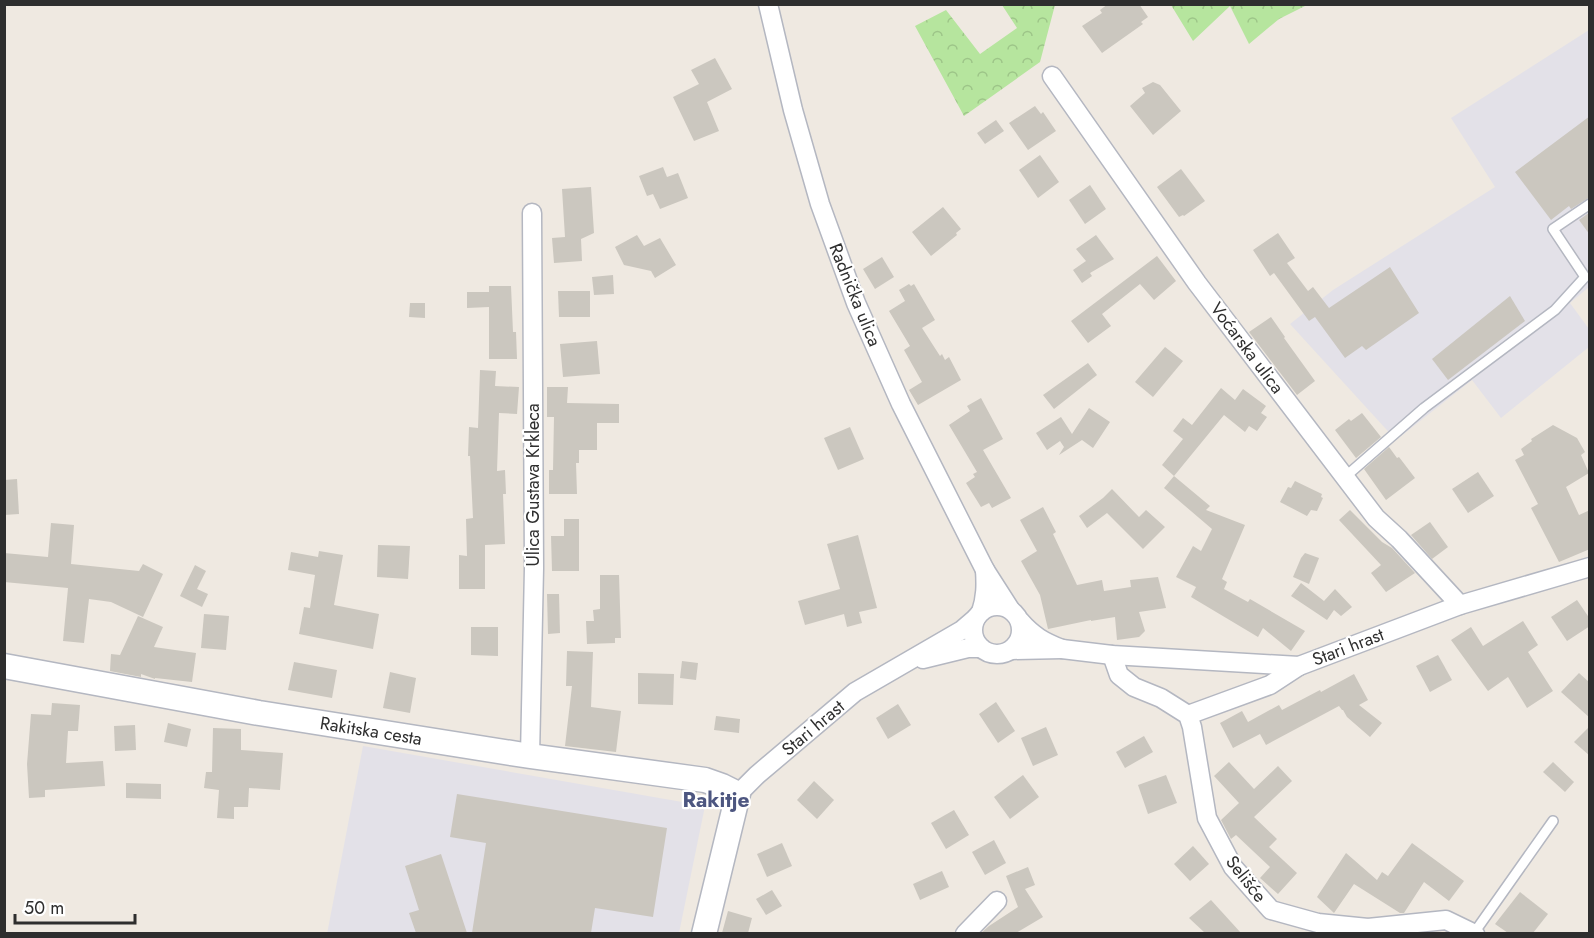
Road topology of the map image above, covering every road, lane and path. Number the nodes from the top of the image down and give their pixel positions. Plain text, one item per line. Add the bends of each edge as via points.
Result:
1 (768, 4) edge
2 (1052, 75) dead end
3 (1590, 204) edge
4 (532, 213) dead end
5 (1345, 477) junction
6 (1589, 568) edge
7 (985, 570) junction
8 (1460, 605) junction
9 (978, 615) junction
10 (1015, 615) junction
11 (981, 648) junction
12 (1011, 650) junction
13 (1062, 650) junction
14 (1112, 655) junction
15 (4, 666) edge
16 (1299, 666) junction
17 (893, 670) junction
18 (1188, 715) junction
19 (530, 756) junction
20 (738, 794) junction
21 (1553, 820) dead end
22 (997, 901) dead end
23 (704, 933) edge
24 (965, 933) edge
25 (1475, 933) edge

1 - 7 street, Radnička ulica via 814,183 856,303 901,404
2 - 5 street, Voćarska ulica via 1197,283
3 - 5 lane via 1553,229 1585,277 1555,310 1424,408
4 - 19 street, Ulica Gustava Krkleca via 534,568
5 - 8 street, Voćarska ulica via 1376,518
6 - 8 street, Stari hrast
7 - 9 street, Radnička ulica via 985,599
7 - 10 street, Radnička ulica
8 - 16 street, Stari hrast
9 - 10 street via 987,608 1003,606
9 - 11 street via 974,634
9 - 17 street, Stari hrast via 962,630
10 - 12 street via 1021,629
10 - 13 street, Stari hrast via 1031,633
11 - 12 street via 996,654
11 - 17 street, Stari hrast via 932,656
12 - 13 street, Stari hrast
13 - 14 street, Stari hrast
14 - 16 street, Stari hrast
14 - 18 street via 1119,675 1134,687
15 - 19 street, Rakitska cesta via 259,713
16 - 18 street via 1270,685
17 - 20 street, Stari hrast via 855,692
18 - 25 street, Selišće via 1207,818 1233,867 1271,910 1318,923 1368,928 1446,920
19 - 20 street, Rakitska cesta via 705,780
20 - 23 street
21 - 25 lane
22 - 24 street

